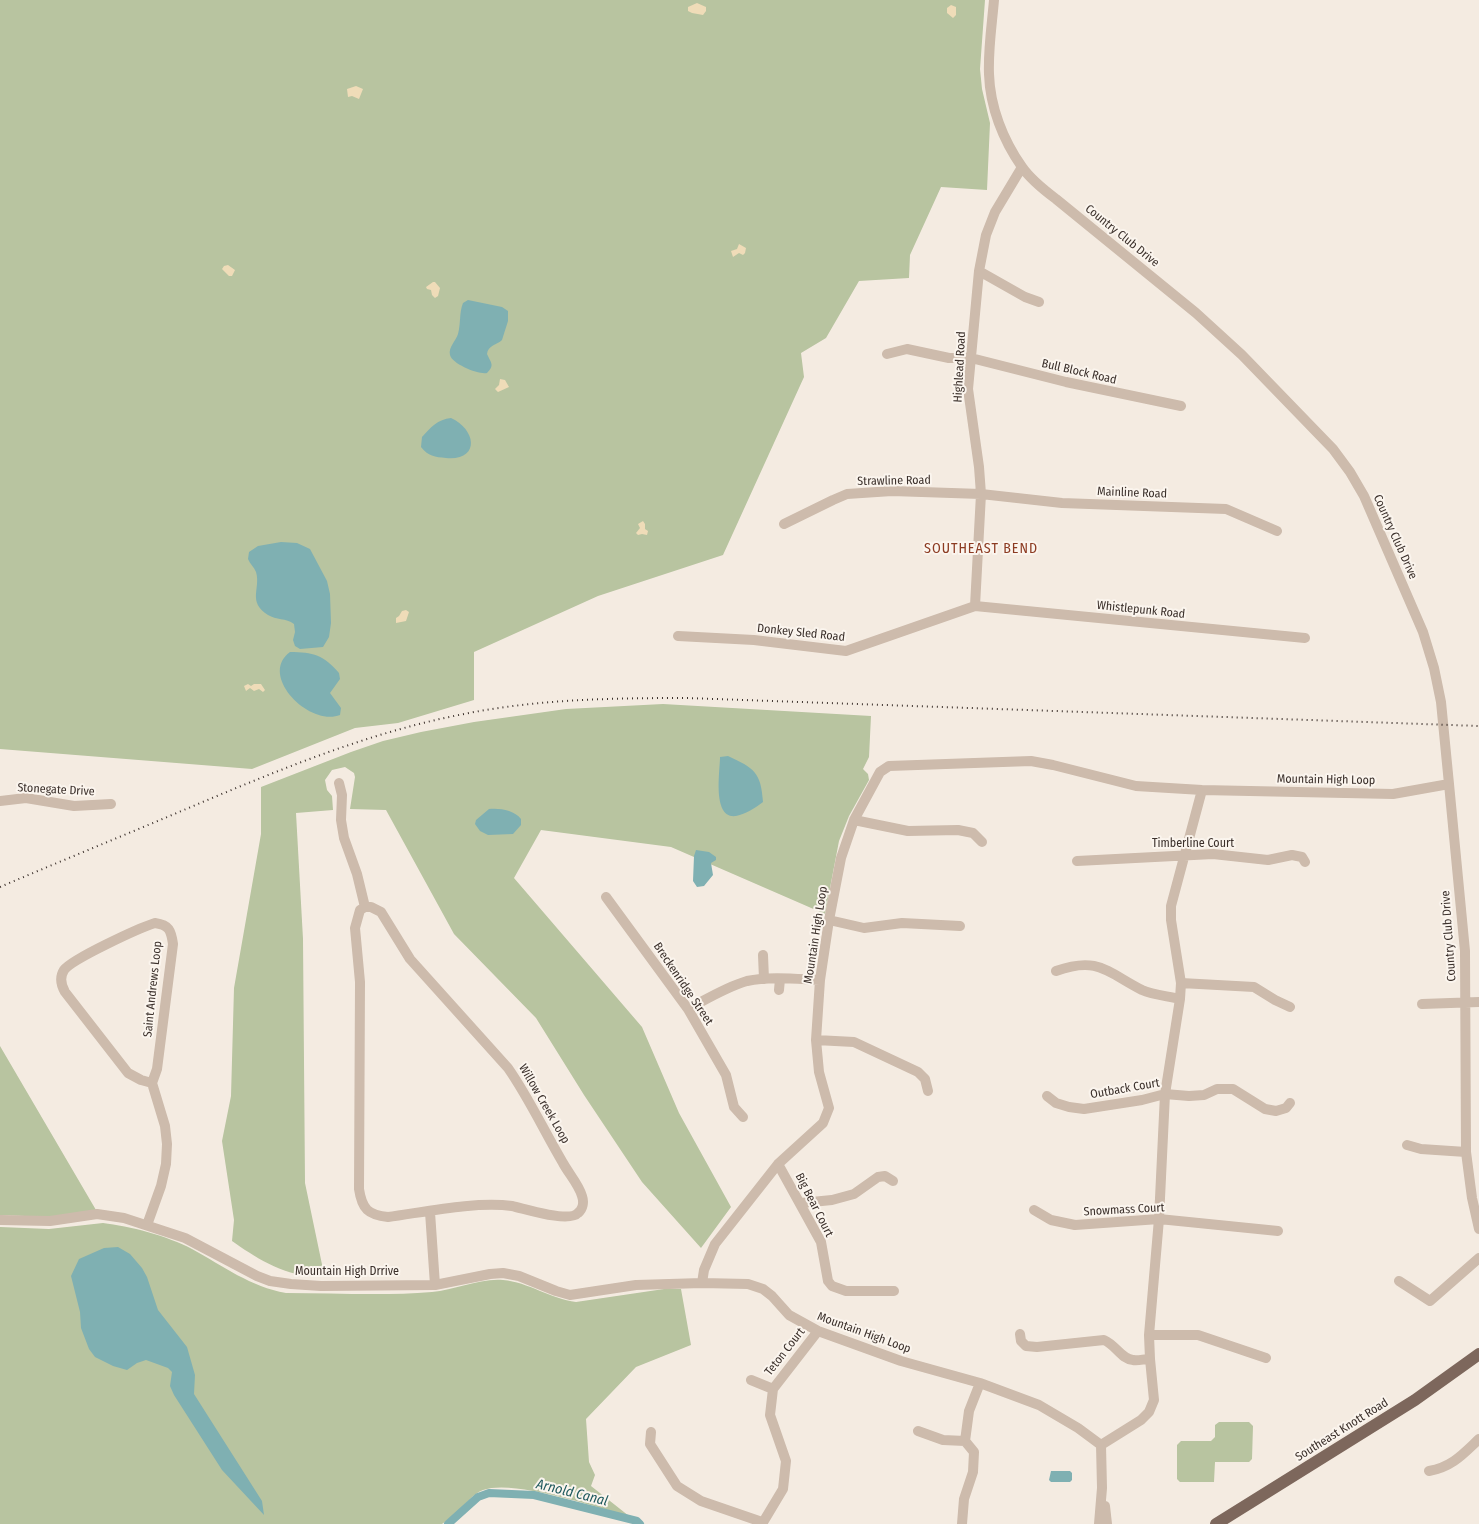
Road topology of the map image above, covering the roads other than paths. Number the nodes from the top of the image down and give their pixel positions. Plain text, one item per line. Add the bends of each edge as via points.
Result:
1 (994, 0) edge
2 (1022, 167) junction
3 (979, 271) junction
4 (1039, 302) dead end
5 (887, 354) dead end
6 (971, 358) junction
7 (1181, 406) dead end
8 (981, 494) junction
9 (784, 524) dead end
10 (1277, 532) dead end
11 (975, 606) junction
12 (678, 636) dead end
13 (1305, 638) dead end
14 (338, 783) dead end
15 (1449, 784) junction
16 (1202, 790) junction
17 (0, 800) edge
18 (111, 804) dead end
19 (854, 820) junction
20 (982, 842) dead end
21 (1183, 855) junction
22 (1077, 861) dead end
23 (1305, 862) dead end
24 (606, 897) dead end
25 (365, 907) junction
26 (830, 920) junction
27 (960, 926) dead end
28 (763, 954) dead end
29 (1056, 971) dead end
30 (764, 979) junction
31 (780, 979) junction
32 (820, 980) junction
33 (1181, 983) junction
34 (779, 990) dead end
35 (1180, 999) junction
36 (1466, 1002) junction
37 (1479, 1002) edge
38 (1422, 1004) dead end
39 (1290, 1007) dead end
40 (688, 1009) junction
41 (816, 1040) junction
42 (152, 1083) junction
43 (928, 1091) dead end
44 (1165, 1094) junction
45 (1047, 1096) dead end
46 (1290, 1103) dead end
47 (743, 1117) dead end
48 (1407, 1145) dead end
49 (1466, 1152) junction
50 (778, 1164) junction
51 (893, 1181) dead end
52 (801, 1203) junction
53 (1034, 1210) dead end
54 (430, 1212) junction
55 (1158, 1219) junction
56 (0, 1220) edge
57 (147, 1225) junction
58 (1479, 1229) edge
59 (1278, 1231) dead end
60 (1479, 1258) edge
61 (1398, 1281) dead end
62 (702, 1283) junction
63 (435, 1285) junction
64 (894, 1291) dead end
65 (818, 1331) junction
66 (1020, 1334) dead end
67 (1149, 1335) junction
68 (1479, 1354) edge
69 (1150, 1358) junction
70 (1266, 1358) dead end
71 (751, 1380) dead end
72 (980, 1383) junction
73 (773, 1389) junction
74 (918, 1431) dead end
75 (651, 1432) dead end
76 (1479, 1439) edge
77 (965, 1441) junction
78 (1101, 1445) junction
79 (1429, 1471) dead end
80 (1102, 1488) junction
81 (762, 1523) edge
82 (962, 1524) edge
83 (1099, 1524) edge
84 (1107, 1524) edge
85 (1216, 1524) edge

1 - 2 street, Country Club Drive via 989,73 992,101 1000,127
2 - 3 street, Highlead Road via 986,235
2 - 15 street, Country Club Drive via 1056,200 1242,354 1333,449 1350,472 1364,496 1426,641 1440,702
3 - 4 street
3 - 6 street, Highlead Road
5 - 6 street, Bull Block Road via 907,348 950,358
6 - 7 street, Bull Block Road
6 - 8 street, Highlead Road via 968,389
8 - 9 street, Strawline Road via 892,491 847,494
8 - 10 street, Mainline Road via 1062,503 1226,509
8 - 11 street, Highlead Road
11 - 12 street, Donkey Sled Road via 846,651 754,640
11 - 13 street, Whistlepunk Road
14 - 25 street via 342,795 344,838
15 - 16 street, Mountain High Loop via 1393,794
15 - 36 street, Country Club Drive via 1465,951
16 - 19 street, Mountain High Loop via 1136,786 1031,761 889,766 880,772
16 - 21 street
17 - 18 street, Stonegate Drive via 26,798 74,806
19 - 20 street via 908,832 958,830 973,833
19 - 26 street, Mountain High Loop via 841,858
21 - 22 street, Timberline Court
21 - 23 street, Timberline Court via 1213,854 1268,860 1292,855 1302,857
21 - 33 street via 1170,920
24 - 40 street, Breckenridge Street
25 - 54 street, Willow Creek Loop via 360,910 355,928 360,982 360,1196 363,1205 376,1216
25 - 54 street, Willow Creek Loop via 371,906 381,912 410,959 508,1068 582,1194 583,1202 578,1214 568,1217 490,1204
26 - 27 street via 864,928 902,923
26 - 32 street, Mountain High Loop
28 - 30 street
29 - 35 street via 1073,965 1094,965 1111,971 1144,991
30 - 31 street
30 - 40 street via 724,989
31 - 32 street
31 - 34 street
32 - 41 street, Mountain High Loop
33 - 35 street
33 - 39 street via 1254,987
35 - 44 street
36 - 37 street
36 - 38 street
36 - 49 street, Country Club Drive
40 - 47 street, Breckenridge Street via 726,1075 734,1107
41 - 43 street via 854,1042 918,1072 926,1079
41 - 50 street, Mountain High Loop via 818,1072 829,1108 822,1123
42 - 42 street, Saint Andrews Loop via 157,1069 172,944 169,928 155,923 69,965 61,981 65,992 128,1073
42 - 57 street via 167,1144 161,1186
44 - 45 street, Outback Court via 1084,1109 1056,1103
44 - 46 street, Outback Court via 1204,1095 1217,1089 1233,1089 1265,1109 1276,1111
44 - 55 street
48 - 49 street via 1421,1150
49 - 58 street, Country Club Drive
50 - 52 street, Big Bear Court
50 - 62 street, Mountain High Loop via 714,1244
51 - 52 street via 885,1176 878,1177 854,1194
52 - 64 street, Big Bear Court via 821,1242 828,1281 832,1286 846,1290
53 - 55 street, Snowmass Court via 1051,1220 1075,1225
54 - 63 street
55 - 59 street, Snowmass Court
55 - 67 street
56 - 57 street, Mountain High Drrive via 50,1221 97,1214
57 - 63 street, Mountain High Drrive via 185,1238 270,1281 320,1286
60 - 61 street via 1430,1301
62 - 63 street, Mountain High Drrive via 636,1285 570,1295 503,1273
62 - 65 street, Mountain High Loop via 748,1284 763,1289 789,1316
65 - 72 street, Mountain High Loop via 901,1361
65 - 73 street, Teton Court
66 - 69 street via 1026,1346 1104,1340 1124,1358
67 - 69 street
67 - 70 street via 1198,1335
68 - 85 main road, Southeast Knott Road via 1415,1400
69 - 78 street via 1154,1400 1149,1412
71 - 73 street, Teton Court
72 - 77 street via 969,1412
72 - 78 street, Mountain High Loop via 1039,1405
73 - 81 street, Teton Court via 770,1415 786,1461 783,1489
74 - 77 street via 943,1440
75 - 81 street via 650,1444 677,1486 701,1501
76 - 79 street via 1452,1463
77 - 82 street via 974,1452
78 - 80 street
80 - 83 street
80 - 84 street

